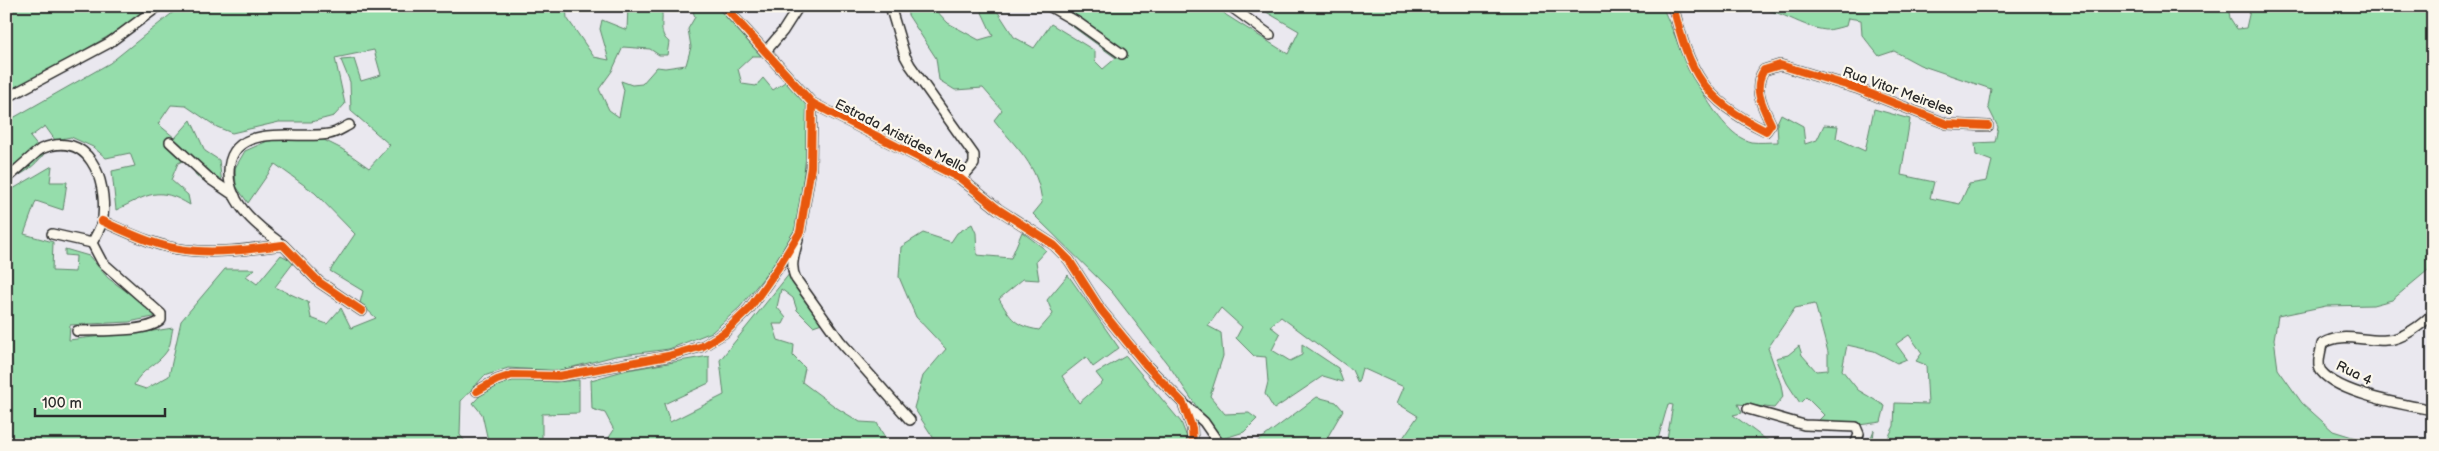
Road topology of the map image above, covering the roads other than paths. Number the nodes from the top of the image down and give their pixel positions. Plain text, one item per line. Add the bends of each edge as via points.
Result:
1 (159, 6) edge
2 (724, 6) edge
3 (799, 6) edge
4 (890, 6) edge
5 (1049, 6) edge
6 (1230, 6) edge
7 (1673, 6) edge
8 (1270, 34) dead end
9 (766, 51) junction
10 (1122, 54) dead end
11 (6, 98) edge
12 (812, 103) junction
13 (350, 124) dead end
14 (1988, 126) dead end
15 (170, 142) dead end
16 (6, 179) edge
17 (961, 180) junction
18 (235, 196) junction
19 (102, 221) junction
20 (800, 232) junction
21 (52, 234) dead end
22 (92, 243) junction
23 (283, 245) junction
24 (362, 312) dead end
25 (2433, 313) edge
26 (76, 331) dead end
27 (477, 391) dead end
28 (1183, 403) junction
29 (1748, 409) dead end
30 (2433, 410) edge
31 (910, 420) dead end
32 (1193, 445) edge
33 (1220, 445) edge
34 (1855, 445) edge

1 - 11 street via 109,43
2 - 9 street, Estrada Aristides Mello
3 - 9 street
4 - 17 street via 910,65 974,154 974,164
5 - 10 street
6 - 8 street
7 - 14 street, Rua Vitor Meireles via 1686,54 1701,80 1725,107 1766,131 1771,124 1762,105 1758,81 1764,70 1780,66 1856,88 1947,124
9 - 12 street, Estrada Aristides Mello
12 - 17 street, Estrada Aristides Mello
12 - 20 street via 811,167
13 - 18 street via 327,135 273,134 240,146 228,162 229,180
15 - 18 street
16 - 19 street via 39,149 63,144 81,150 97,167 102,183
17 - 28 street, Estrada Aristides Mello via 998,209 1054,245 1069,260 1101,310 1146,366
18 - 23 street via 246,214
19 - 22 street
19 - 23 street via 136,237 186,250 231,251
20 - 27 street via 749,309 724,333 703,346 591,372 559,376 512,375
20 - 31 street via 792,273 840,341
21 - 22 street
22 - 26 street via 102,262 161,314 161,320 130,329
23 - 24 street via 319,282
25 - 30 street, Rua 4 via 2412,329 2388,340 2341,336 2330,339 2322,344 2319,363 2320,370 2355,392
28 - 32 street, Estrada Aristides Mello via 1192,428
28 - 33 street via 1204,422
29 - 34 street via 1804,425 1856,427 1859,434

